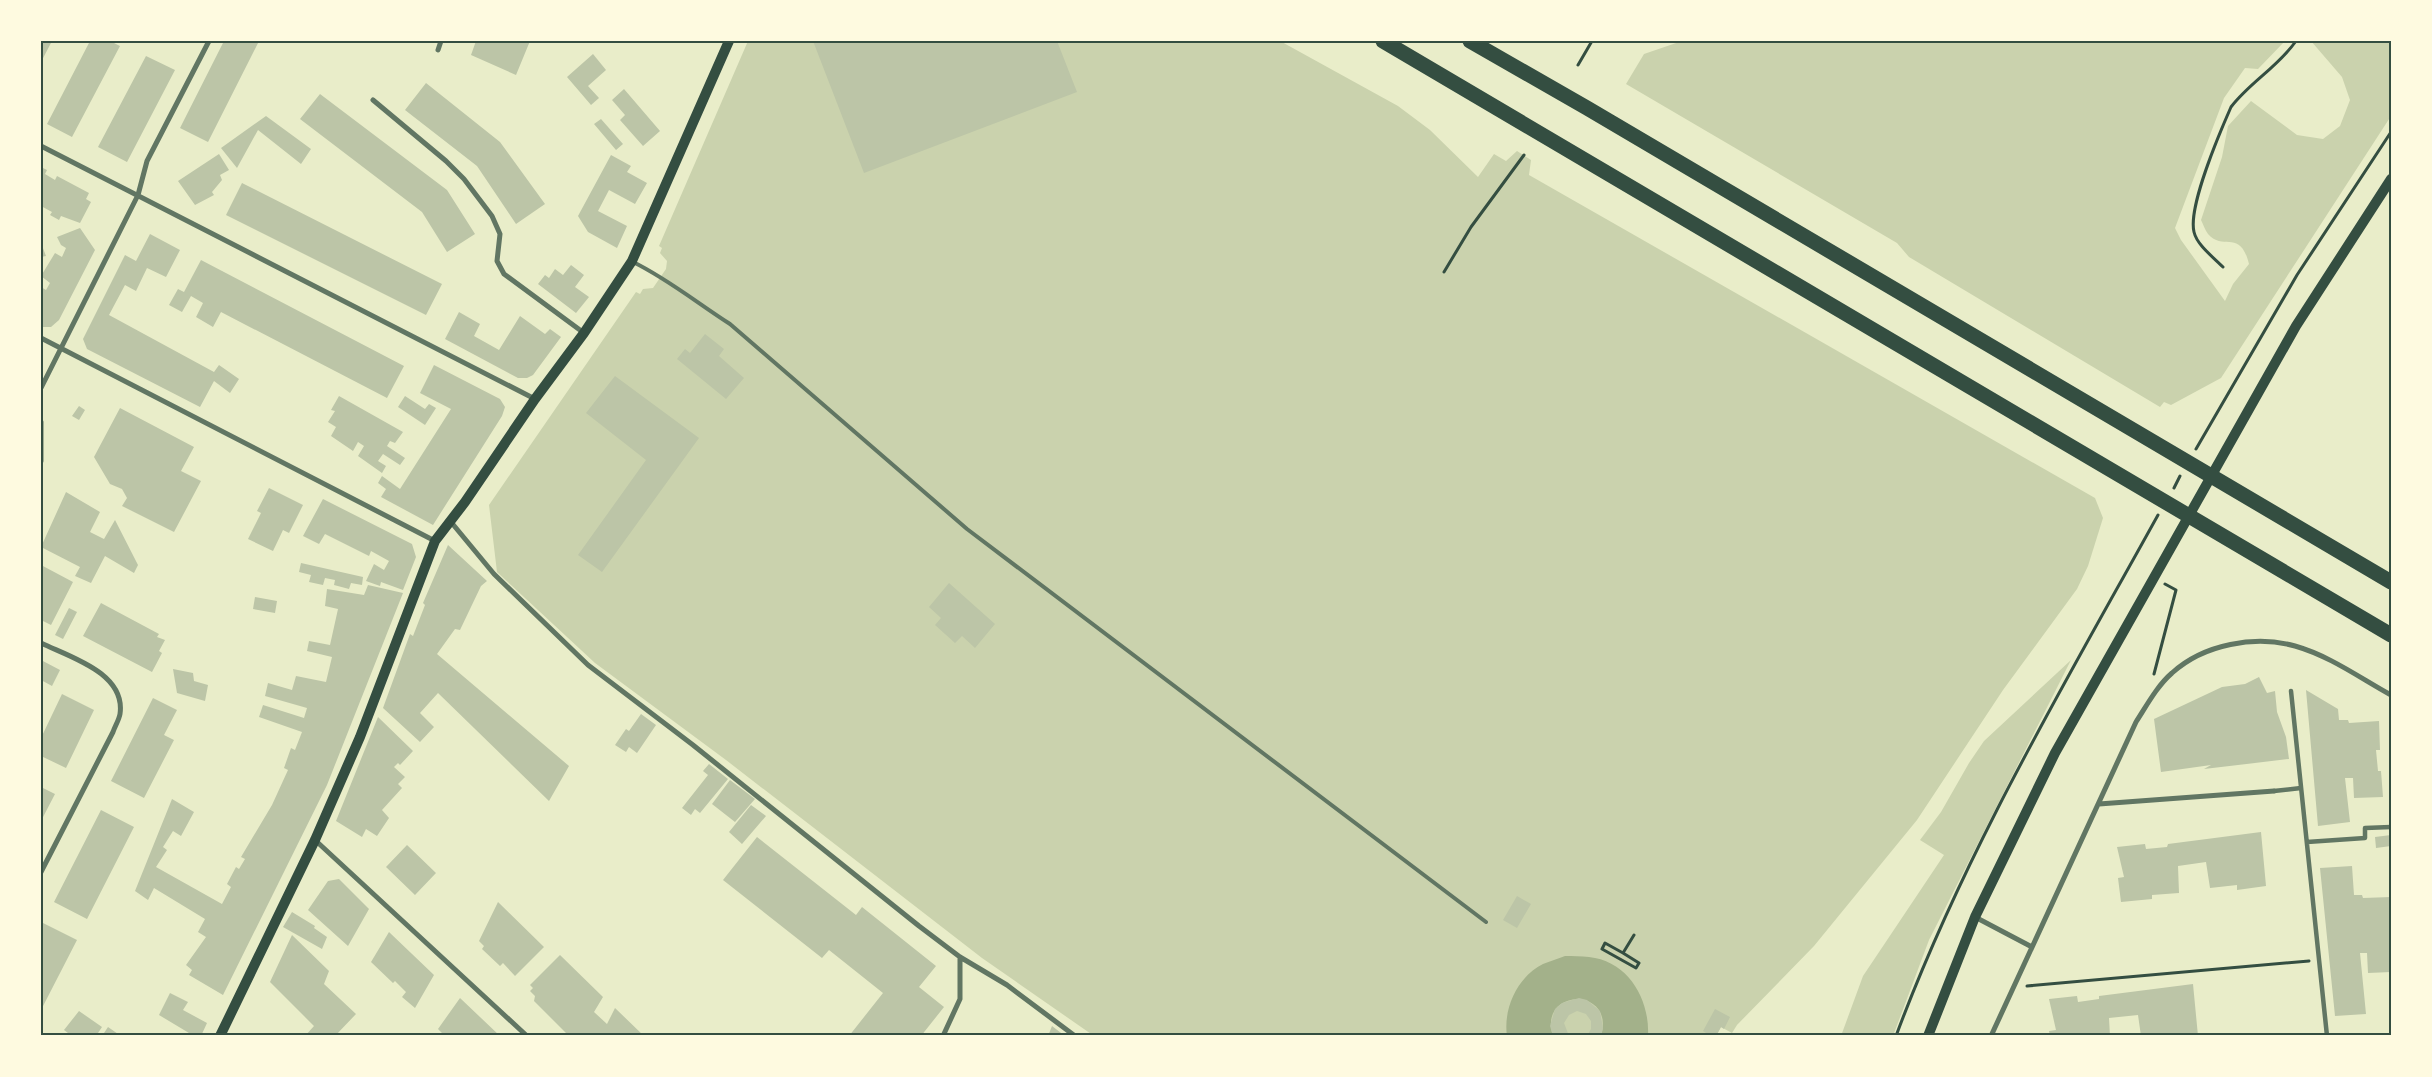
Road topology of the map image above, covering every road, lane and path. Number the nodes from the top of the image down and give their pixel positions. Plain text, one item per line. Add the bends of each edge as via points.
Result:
1 (209, 41) edge
2 (441, 41) edge
3 (729, 41) edge
4 (1384, 41) edge
5 (1470, 41) edge
6 (1592, 41) edge
7 (2296, 41) edge
8 (438, 50) dead end
9 (1578, 65) dead end
10 (373, 100) dead end
11 (2391, 132) edge
12 (41, 146) edge
13 (1524, 155) dead end
14 (2391, 180) edge
15 (138, 195) junction
16 (632, 261) junction
17 (2223, 266) dead end
18 (1444, 272) dead end
19 (584, 333) junction
20 (41, 338) edge
21 (61, 348) junction
22 (41, 388) edge
23 (535, 399) junction
24 (41, 422) edge
25 (2192, 455) dead end
26 (41, 461) edge
27 (2182, 472) dead end
28 (2173, 489) dead end
29 (2163, 506) dead end
30 (451, 522) junction
31 (435, 541) junction
32 (2391, 582) edge
33 (2174, 598) dead end
34 (2391, 635) edge
35 (41, 643) edge
36 (2153, 677) dead end
37 (2291, 691) dead end
38 (2391, 695) edge
39 (2301, 788) junction
40 (2274, 791) joint
41 (2099, 804) junction
42 (2391, 827) edge
43 (315, 840) junction
44 (2307, 842) junction
45 (41, 872) edge
46 (1975, 918) junction
47 (1486, 922) dead end
48 (1634, 935) dead end
49 (2032, 948) junction
50 (1623, 953) junction
51 (960, 957) junction
52 (2319, 960) junction
53 (2014, 987) junction
54 (220, 1036) edge
55 (528, 1036) edge
56 (943, 1036) edge
57 (1075, 1036) edge
58 (1896, 1036) edge
59 (1928, 1036) edge
60 (1991, 1036) edge
61 (2327, 1036) edge

1 - 15 street via 147,161
2 - 8 street
3 - 16 main road
4 - 34 highway
5 - 32 highway
6 - 9 path
7 - 17 path via 2231,107 2193,214 2194,233 2204,249
10 - 19 street via 446,161 492,216 500,234 497,262 504,274
11 - 25 path via 2297,275
12 - 15 street
13 - 18 path
14 - 46 main road via 2296,326 2152,580 2055,753
15 - 21 street
15 - 23 street
16 - 19 main road
16 - 47 lane via 661,276 730,324 968,529
19 - 23 main road
20 - 21 street
21 - 22 street
21 - 31 street
23 - 30 main road
24 - 26 street
27 - 28 path
29 - 58 path via 1995,811 1947,913
30 - 31 main road
30 - 51 street via 494,574 588,665
31 - 43 main road via 360,737
33 - 36 path
35 - 45 street via 104,676 117,693 120,714
37 - 39 street
38 - 41 street via 2332,661 2294,646 2250,642 2227,644 2204,653 2172,673 2152,696 2136,722
39 - 40 street
39 - 44 street
40 - 41 street
41 - 49 street
42 - 44 street via 2365,828 2366,838
43 - 54 main road
43 - 55 street
44 - 52 street
46 - 49 street
46 - 59 main road
48 - 50 path
49 - 53 street
50 - 50 path via 1605,943 1602,949 1636,968 1639,962
51 - 56 street via 960,999
51 - 57 street via 1007,985
52 - 53 path
52 - 61 street
53 - 60 street

